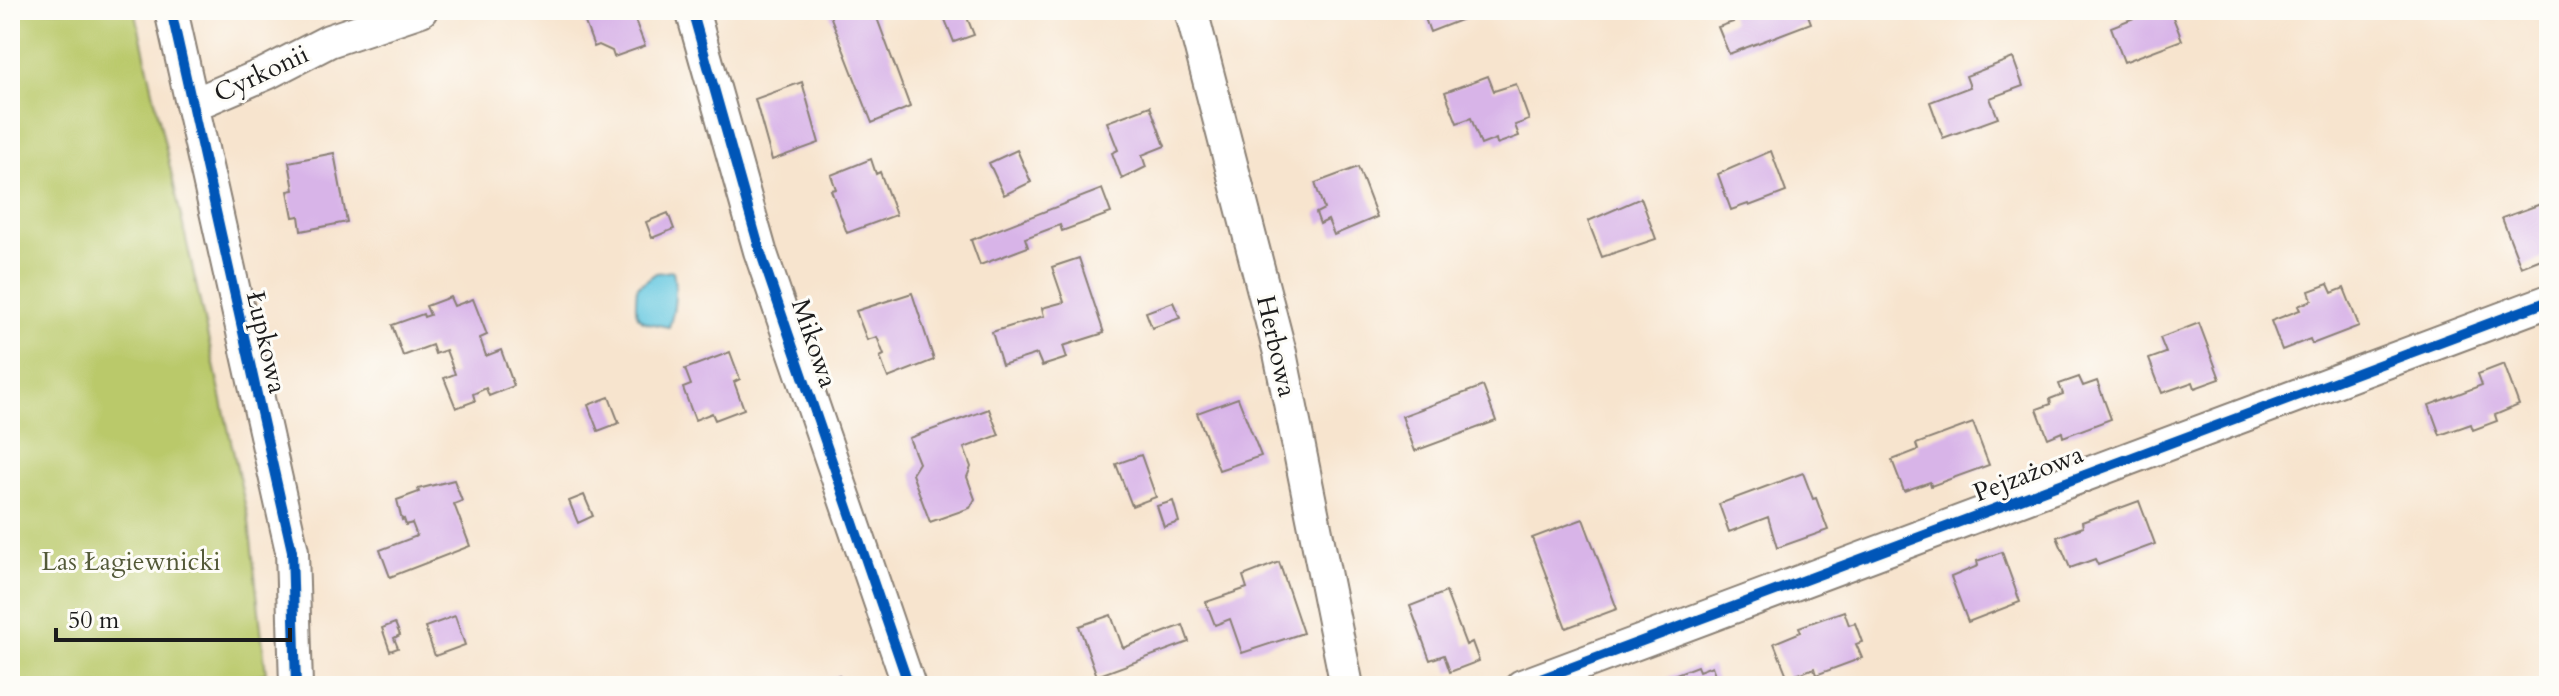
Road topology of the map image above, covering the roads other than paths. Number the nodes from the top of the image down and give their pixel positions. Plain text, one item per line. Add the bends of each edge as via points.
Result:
1 (171, 10) edge
2 (421, 10) edge
3 (692, 10) edge
4 (1191, 10) edge
5 (192, 105) junction
6 (2549, 301) edge
7 (296, 686) edge
8 (909, 686) edge
9 (1347, 686) edge
10 (1522, 686) edge

1 - 5 street, Łupkowa
2 - 5 street, Cyrkonii via 329,41
3 - 8 street, Mikowa via 760,251
4 - 9 street, Herbowa via 1280,353
5 - 7 street, Łupkowa via 292,551
6 - 10 street, Pejzażowa

